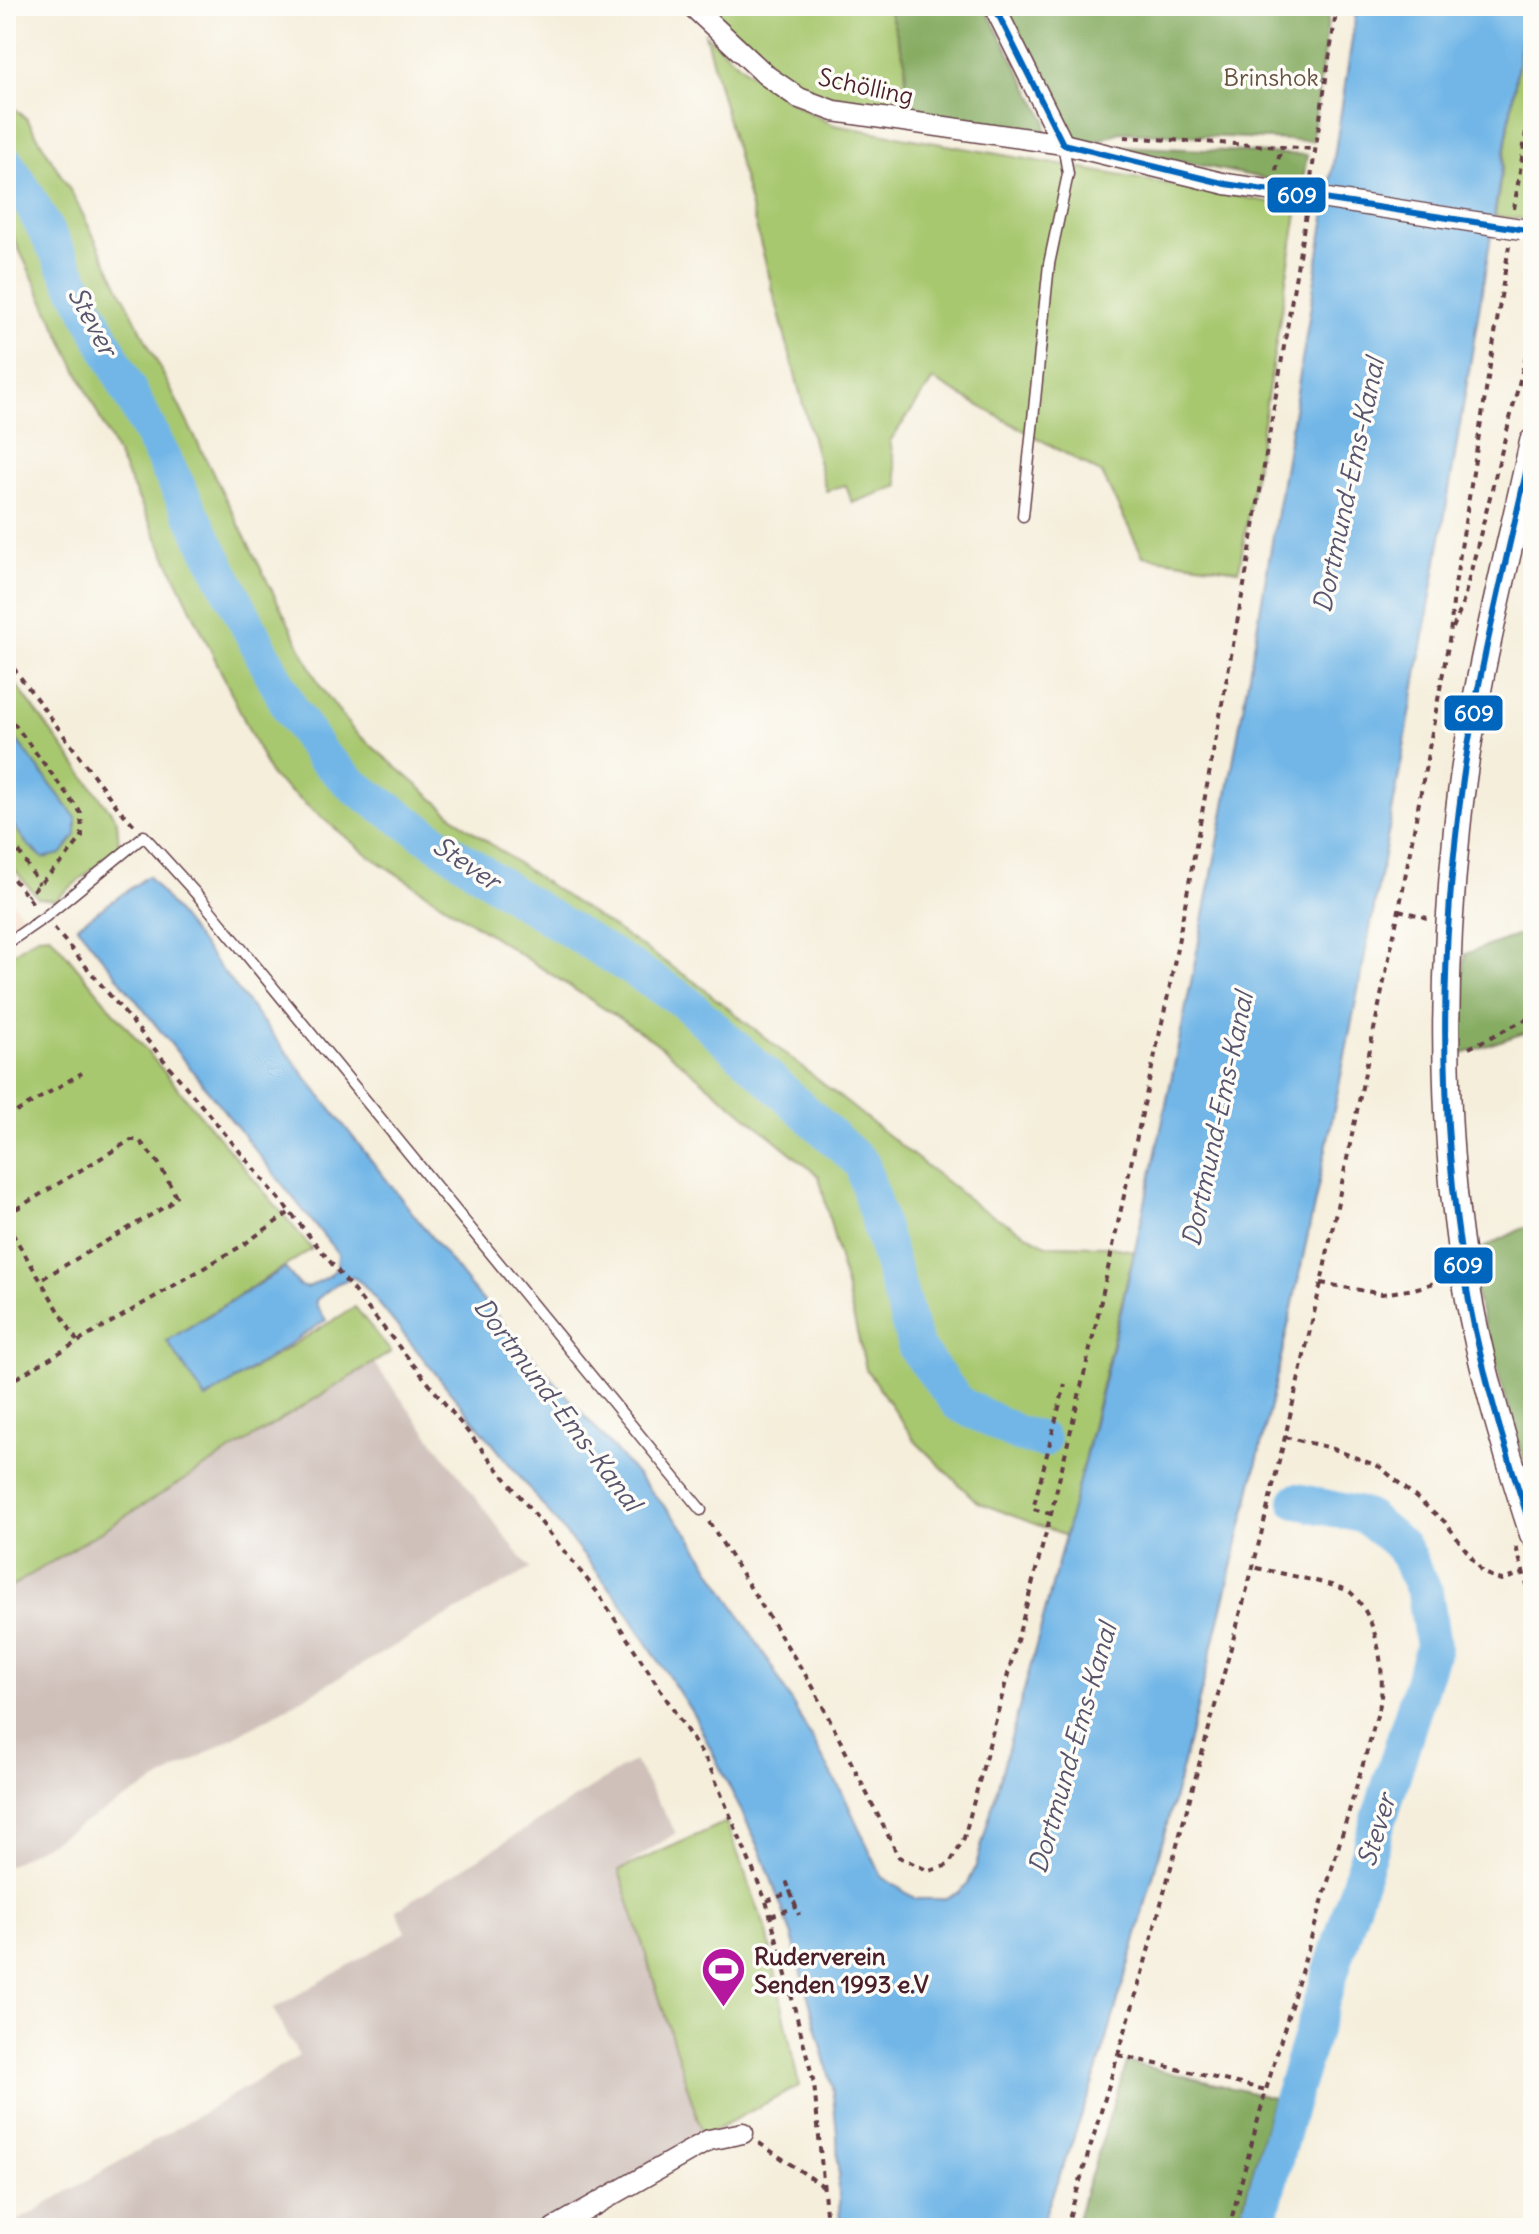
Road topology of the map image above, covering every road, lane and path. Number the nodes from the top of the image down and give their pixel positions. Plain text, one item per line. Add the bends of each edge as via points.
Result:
1 (692, 6) edge
2 (994, 6) edge
3 (1337, 6) edge
4 (1533, 87) edge
5 (1123, 137) dead end
6 (1063, 144) junction
7 (1281, 146) junction
8 (1275, 178) dead end
9 (1305, 222) dead end
10 (1519, 227) edge
11 (1533, 329) edge
12 (1533, 442) edge
13 (1023, 516) dead end
14 (1450, 635) junction
15 (6, 658) edge
16 (6, 713) edge
17 (6, 831) edge
18 (144, 836) junction
19 (6, 870) edge
20 (39, 884) junction
21 (27, 896) junction
22 (1399, 910) junction
23 (45, 917) junction
24 (1431, 920) dead end
25 (6, 944) edge
26 (1533, 1016) edge
27 (1447, 1048) junction
28 (82, 1073) dead end
29 (6, 1118) edge
30 (290, 1212) junction
31 (6, 1215) edge
32 (6, 1223) edge
33 (1445, 1279) dead end
34 (40, 1280) junction
35 (1321, 1283) junction
36 (77, 1341) junction
37 (6, 1384) edge
38 (1065, 1384) dead end
39 (1285, 1437) junction
40 (701, 1510) joint
41 (1051, 1514) junction
42 (1533, 1534) edge
43 (1253, 1567) junction
44 (1533, 1605) edge
45 (791, 1892) junction
46 (766, 1901) junction
47 (796, 1907) junction
48 (799, 1915) dead end
49 (771, 1916) junction
50 (1118, 2055) junction
51 (1266, 2090) junction
52 (743, 2133) joint
53 (823, 2186) junction
54 (554, 2228) edge
55 (824, 2228) edge
56 (1066, 2228) edge
57 (1229, 2228) edge

1 - 6 street, Schölling via 767,76 799,98 869,118
2 - 6 street
3 - 7 path via 1315,149
4 - 10 path
5 - 7 path
6 - 10 street, Schölling, bridge via 1226,184
6 - 13 lane via 1068,174 1049,264
7 - 8 path
9 - 41 path via 1170,986
10 - 14 path
11 - 14 path
12 - 27 street via 1484,666 1457,827
14 - 22 path
15 - 18 path
16 - 20 path via 81,813 82,837
17 - 20 path
18 - 23 lane
18 - 40 lane
19 - 21 path
20 - 21 path
21 - 23 path
22 - 24 path
22 - 35 path
23 - 25 lane
23 - 30 path
26 - 27 path via 1474,1048
27 - 42 street via 1448,1128 1464,1274 1503,1440
28 - 29 path
30 - 36 path
30 - 46 path via 598,1593 709,1765
31 - 34 path via 131,1140 139,1140 159,1164 176,1196
32 - 34 path
33 - 35 path via 1382,1294
34 - 36 path
35 - 39 path
36 - 37 path
38 - 41 path via 1033,1509
39 - 43 path
39 - 44 path via 1380,1467 1445,1522 1483,1573 1501,1580 1523,1574
40 - 41 path via 813,1687 899,1857 929,1871 949,1865 964,1838
43 - 50 path
43 - 51 path via 1348,1591 1366,1613 1382,1680 1372,1734
45 - 46 path
45 - 47 path
45 - 47 path via 787,1883
46 - 49 path
47 - 48 path
47 - 49 path
49 - 53 path via 814,2083
50 - 51 path
50 - 56 path
51 - 57 path
52 - 53 path
52 - 54 street via 709,2140
53 - 55 path

